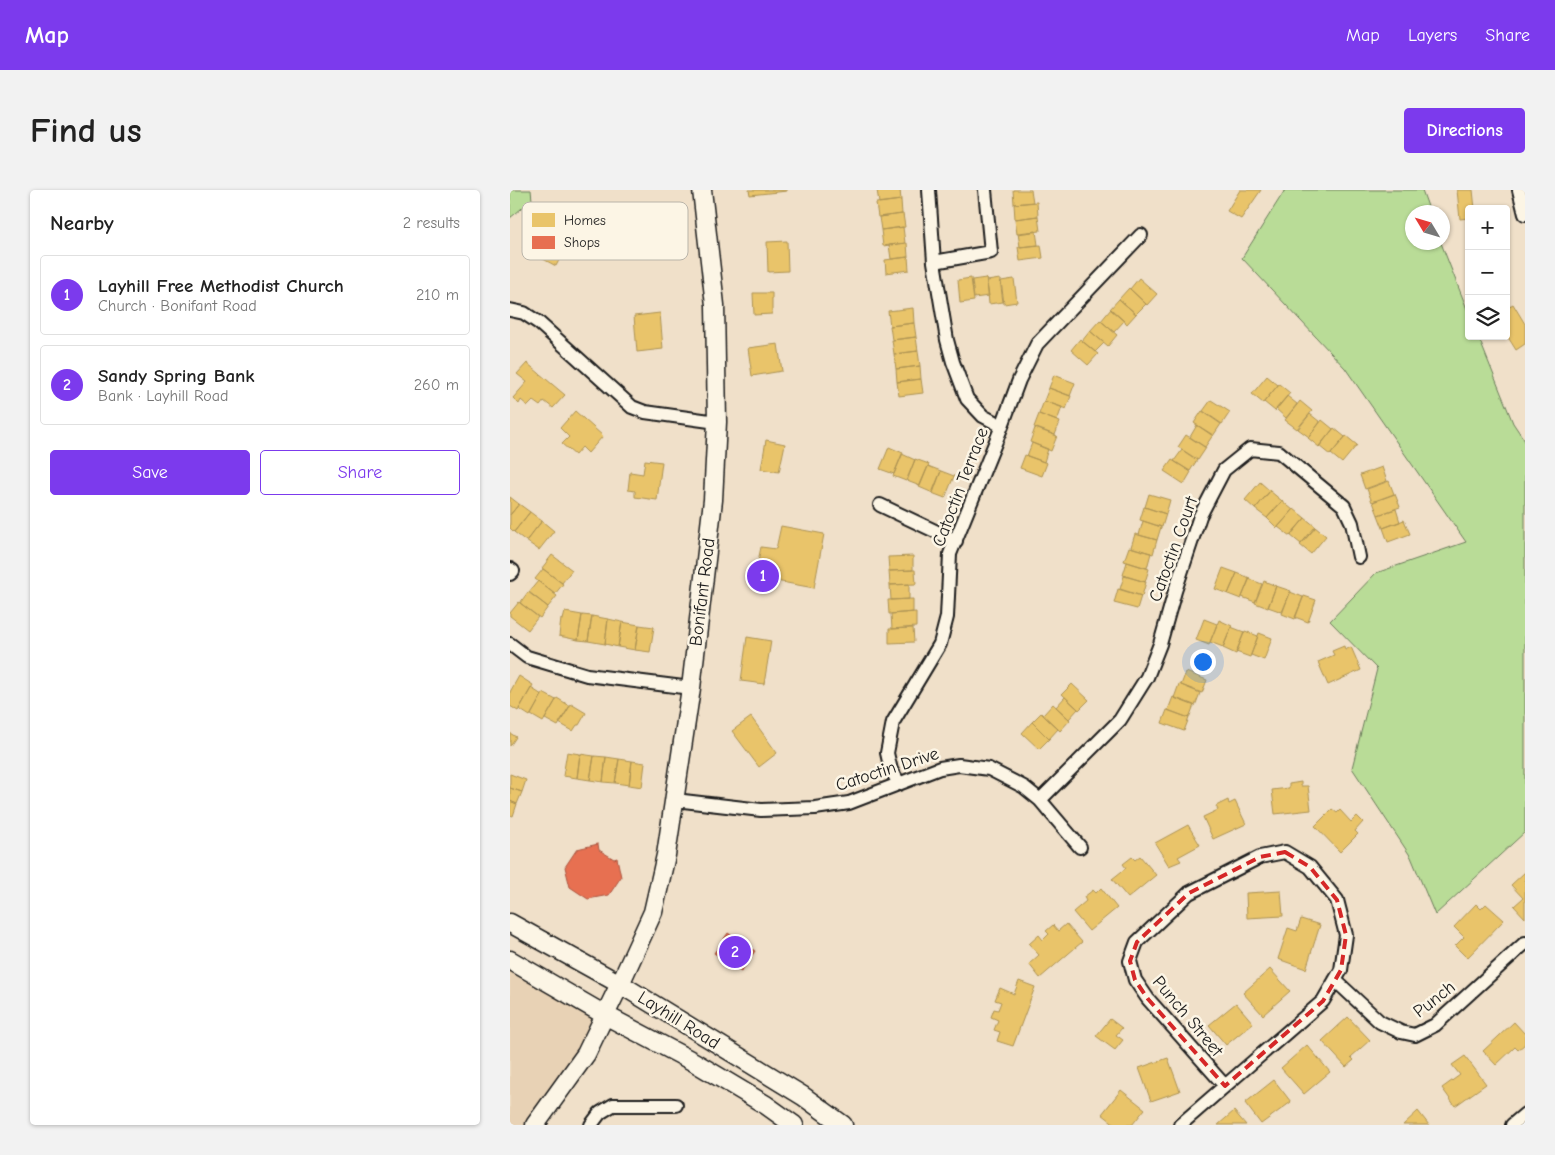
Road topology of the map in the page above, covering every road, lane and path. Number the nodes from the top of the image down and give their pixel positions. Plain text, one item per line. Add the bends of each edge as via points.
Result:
1 (702, 190) edge
2 (930, 190) edge
3 (984, 190) edge
4 (1519, 190) edge
5 (1525, 214) edge
6 (1141, 235) dead end
7 (934, 262) junction
8 (510, 310) edge
9 (717, 422) junction
10 (1002, 426) junction
11 (880, 505) dead end
12 (956, 541) junction
13 (1359, 557) dead end
14 (510, 568) edge
15 (510, 574) edge
16 (510, 644) edge
17 (691, 688) junction
18 (898, 783) junction
19 (675, 800) junction
20 (1040, 800) junction
21 (1080, 847) dead end
22 (510, 923) edge
23 (1525, 943) edge
24 (510, 960) edge
25 (1336, 980) junction
26 (620, 984) junction
27 (605, 1015) junction
28 (1225, 1086) junction
29 (676, 1105) dead end
30 (1525, 1114) edge
31 (535, 1125) edge
32 (591, 1125) edge
33 (794, 1125) edge
34 (843, 1125) edge
35 (1180, 1125) edge
36 (1512, 1125) edge

1 - 9 main road, Bonifant Road via 715,305
2 - 7 street
3 - 7 street via 991,252
4 - 5 street
6 - 10 street, Catoctin Terrace via 1037,344
7 - 10 street via 953,362 967,399 983,416
8 - 9 street via 539,323 632,407 645,412
9 - 17 main road, Bonifant Road via 713,500
10 - 12 street, Catoctin Terrace
11 - 12 street
12 - 18 street, Catoctin Terrace via 950,554 946,617 940,644 893,722 887,753
13 - 20 street, Catoctin Court via 1352,523 1344,506 1279,452 1250,448 1224,470 1200,516 1147,677 1120,720
14 - 15 street via 513,571
16 - 17 street via 527,657 587,675
17 - 19 main road, Bonifant Road
18 - 19 street, Catoctin Drive via 849,803 815,808 761,810
18 - 20 street, Catoctin Drive via 959,765 989,769 1024,787
19 - 26 main road, Bonifant Road via 653,912
20 - 21 street, Catoctin Drive
22 - 26 main road, Layhill Road
23 - 25 street, Punch via 1435,1025 1415,1035 1380,1022
24 - 27 main road, Layhill Road
25 - 28 street, Punch Street via 1323,1001
25 - 28 street, Punch Street via 1341,970 1346,935 1336,900 1310,867 1285,852 1260,857 1189,893 1137,942 1130,961 1135,980
26 - 27 main road, Bonifant Road
26 - 34 main road, Layhill Road via 803,1096
27 - 31 main road, Bonifant Road via 586,1054
27 - 33 main road, Layhill Road via 694,1062
28 - 35 street, Punch Street
29 - 32 street via 613,1105 600,1113
30 - 36 street

